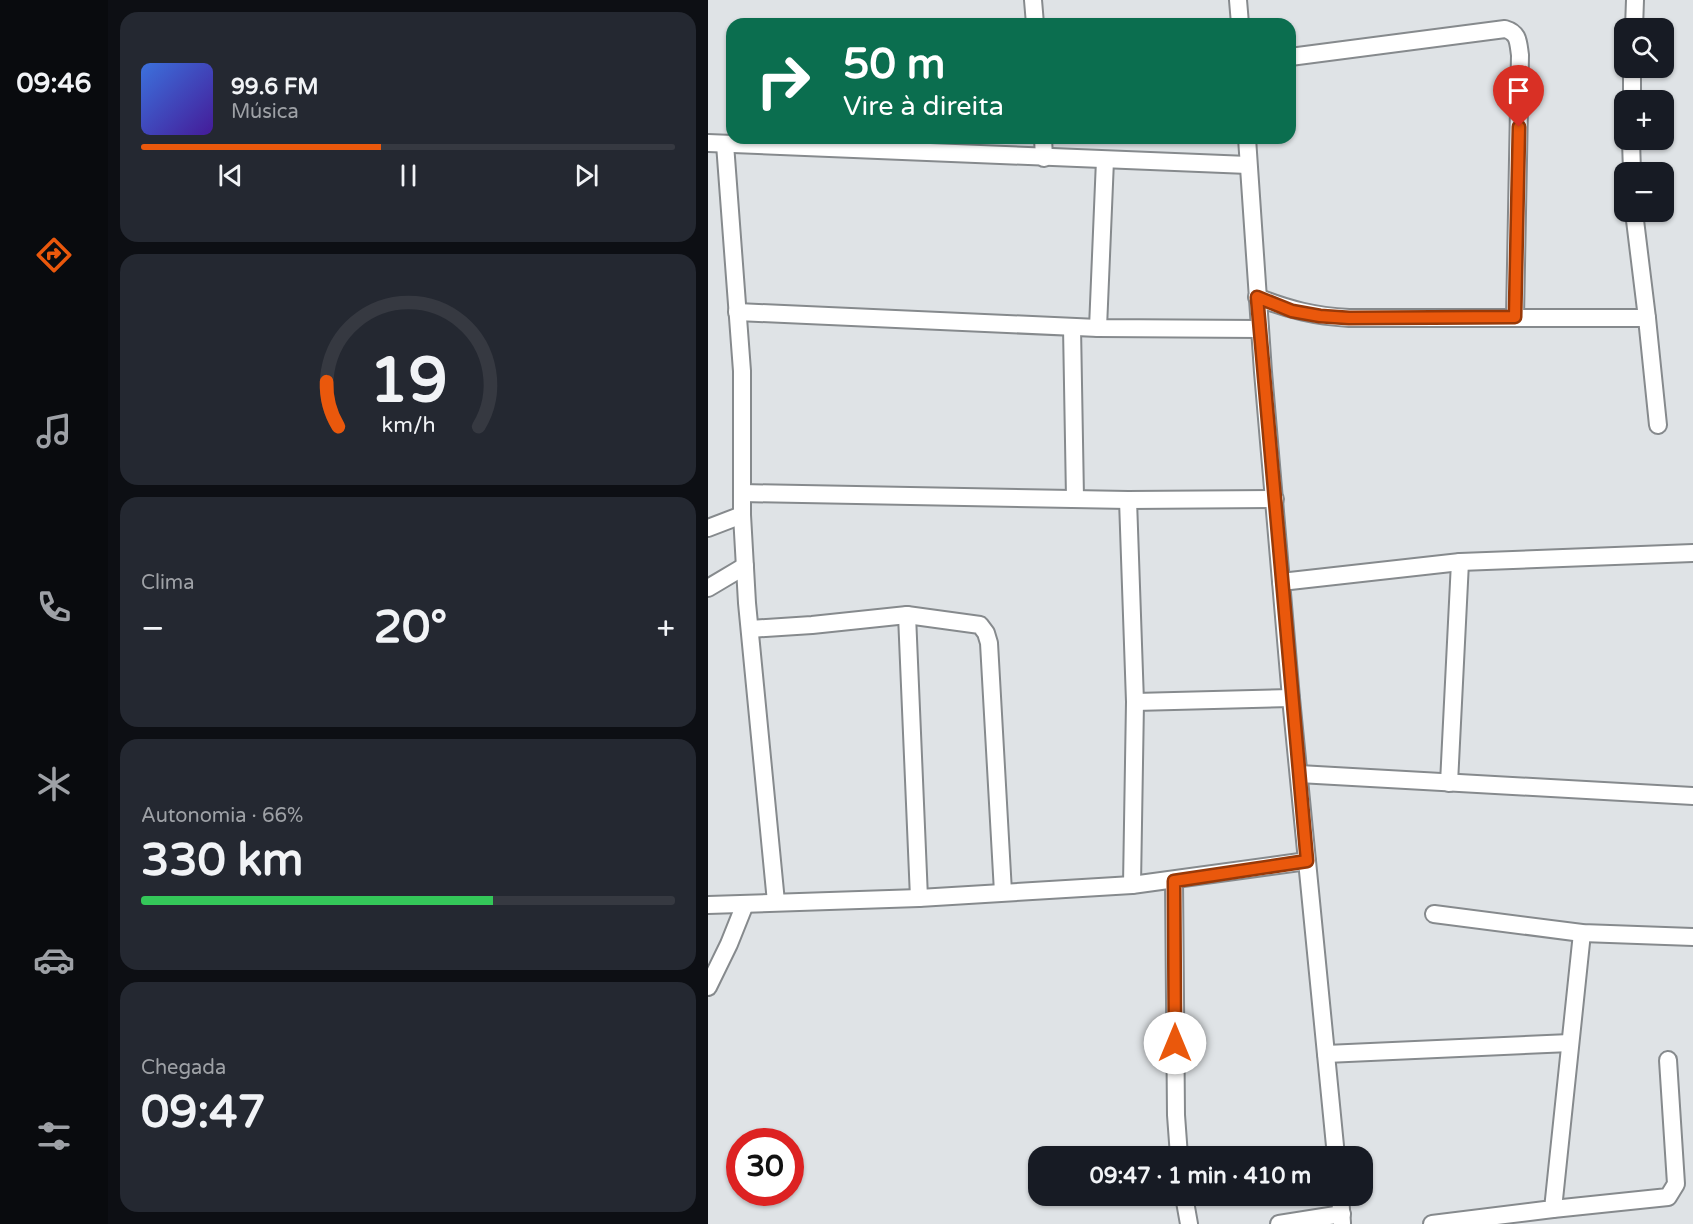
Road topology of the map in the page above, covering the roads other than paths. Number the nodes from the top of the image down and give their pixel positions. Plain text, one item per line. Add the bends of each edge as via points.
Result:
1 (1033, 0) edge
2 (1238, 0) edge
3 (1635, 0) edge
4 (1034, 18) edge
5 (1240, 18) edge
6 (1634, 18) edge
7 (1296, 56) edge
8 (716, 144) edge
9 (1043, 144) edge
10 (1247, 144) edge
11 (1044, 158) junction
12 (1105, 160) junction
13 (1248, 165) junction
14 (1635, 222) edge
15 (1257, 297) junction
16 (737, 312) junction
17 (1515, 317) junction
18 (1647, 318) junction
19 (1072, 327) junction
20 (1098, 328) junction
21 (1260, 329) junction
22 (1658, 425) dead end
23 (742, 493) junction
24 (1075, 498) junction
25 (1275, 499) junction
26 (1128, 500) junction
27 (742, 515) junction
28 (708, 528) edge
29 (1693, 553) edge
30 (1460, 562) junction
31 (745, 566) junction
32 (1281, 582) junction
33 (708, 588) edge
34 (907, 615) junction
35 (750, 629) junction
36 (1291, 698) junction
37 (1135, 702) junction
38 (1299, 774) junction
39 (1449, 783) junction
40 (1693, 796) edge
41 (1307, 861) junction
42 (1174, 881) junction
43 (1132, 885) junction
44 (1002, 892) junction
45 (919, 898) junction
46 (776, 902) junction
47 (745, 904) junction
48 (708, 905) edge
49 (1434, 914) dead end
50 (1582, 933) junction
51 (1693, 937) edge
52 (708, 987) edge
53 (1570, 1043) junction
54 (1326, 1054) junction
55 (1668, 1060) dead end
56 (1178, 1146) edge
57 (1335, 1146) edge
58 (1186, 1206) edge
59 (1553, 1209) junction
60 (1342, 1219) edge
61 (1189, 1224) edge
62 (1279, 1224) edge
63 (1432, 1224) edge

1 - 4 street
2 - 5 street
3 - 6 street
7 - 17 street via 1505,29 1518,37
8 - 11 street
8 - 16 street
9 - 11 street
10 - 13 street
11 - 12 street
12 - 13 street
12 - 20 street
13 - 15 street
14 - 18 street
15 - 17 street via 1292,311 1320,316
15 - 21 street
16 - 19 street
16 - 23 street via 742,371
17 - 18 street
18 - 22 street
19 - 20 street
19 - 24 street
20 - 21 street
21 - 25 street
23 - 24 street
23 - 27 street
24 - 26 street
25 - 26 street
25 - 32 street
26 - 37 street
27 - 28 street
27 - 31 street
29 - 30 street
30 - 32 street
30 - 39 street
31 - 33 street
31 - 35 street
32 - 36 street
34 - 35 street
34 - 44 street via 980,625 986,633
34 - 45 street
35 - 46 street
36 - 37 street
36 - 38 street
37 - 43 street
38 - 39 street
38 - 41 street
39 - 40 street
41 - 42 street
41 - 54 street
42 - 43 street
42 - 56 street
43 - 44 street
44 - 45 street
45 - 46 street
46 - 47 street
47 - 48 street
47 - 52 street
49 - 50 street
50 - 51 street
50 - 53 street
53 - 54 street
53 - 59 street
54 - 57 street
55 - 59 street via 1676,1184 1668,1197
58 - 61 street
59 - 63 street
60 - 62 street

